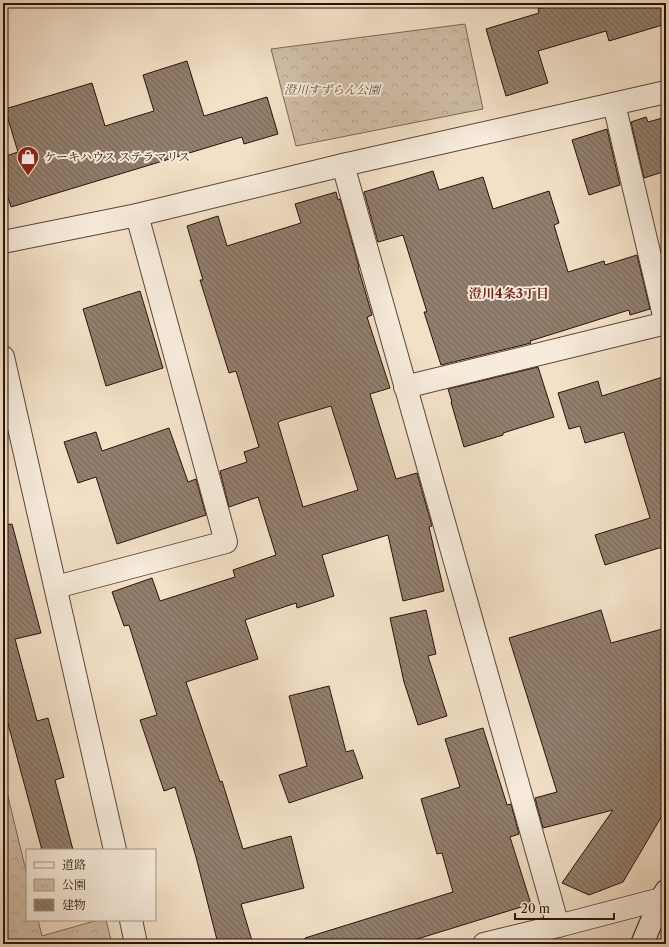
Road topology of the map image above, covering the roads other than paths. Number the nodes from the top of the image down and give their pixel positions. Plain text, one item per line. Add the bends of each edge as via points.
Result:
1 (666, 92) edge
2 (614, 104) junction
3 (343, 165) junction
4 (137, 215) junction
5 (3, 242) edge
6 (666, 324) edge
7 (3, 357) edge
8 (6, 379) edge
9 (405, 387) junction
10 (56, 587) junction
11 (115, 849) edge
12 (664, 895) edge
13 (131, 921) edge
14 (558, 926) junction
15 (136, 944) edge
16 (484, 944) edge
17 (642, 944) edge

1 - 2 street
2 - 3 street
2 - 6 street
3 - 4 street
3 - 9 street
4 - 5 street
4 - 10 street via 226,542
6 - 9 street
7 - 8 street
8 - 10 street
9 - 14 street
10 - 11 street
12 - 14 street
12 - 17 street
13 - 15 street
14 - 16 street

